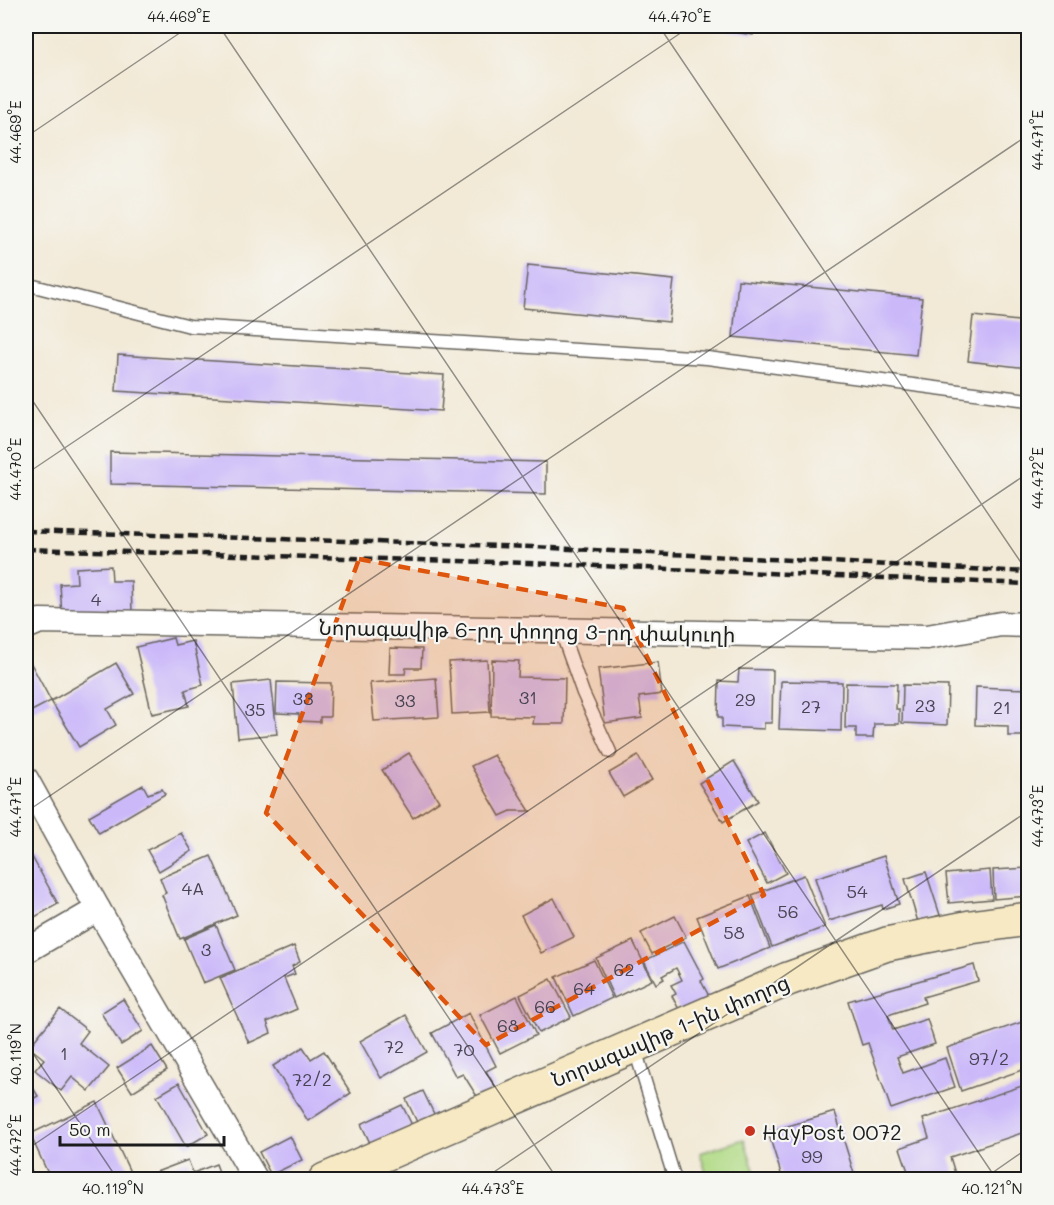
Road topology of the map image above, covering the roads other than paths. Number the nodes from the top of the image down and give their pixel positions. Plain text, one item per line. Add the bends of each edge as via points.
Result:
1 (26, 284) edge
2 (1029, 400) edge
3 (1029, 625) edge
4 (26, 627) edge
5 (561, 631) junction
6 (610, 752) dead end
7 (26, 779) edge
8 (98, 909) junction
9 (1027, 926) edge
10 (26, 951) edge
11 (634, 1045) junction
12 (256, 1179) edge
13 (325, 1179) edge
14 (675, 1179) edge

1 - 2 lane via 190,326 708,358
3 - 5 street, Նորագավիթ 6-րդ փողոց 3-րդ փակուղի via 1001,624 927,638
4 - 5 street, Նորագավիթ 6-րդ փողոց 3-րդ փակուղի via 40,621
5 - 6 lane
7 - 8 street
8 - 10 street
8 - 12 street
9 - 11 main road, Նորագավիթ 1-ին փողոց via 887,944 788,979
11 - 13 main road, Նորագավիթ 1-ին փողոց
11 - 14 lane

